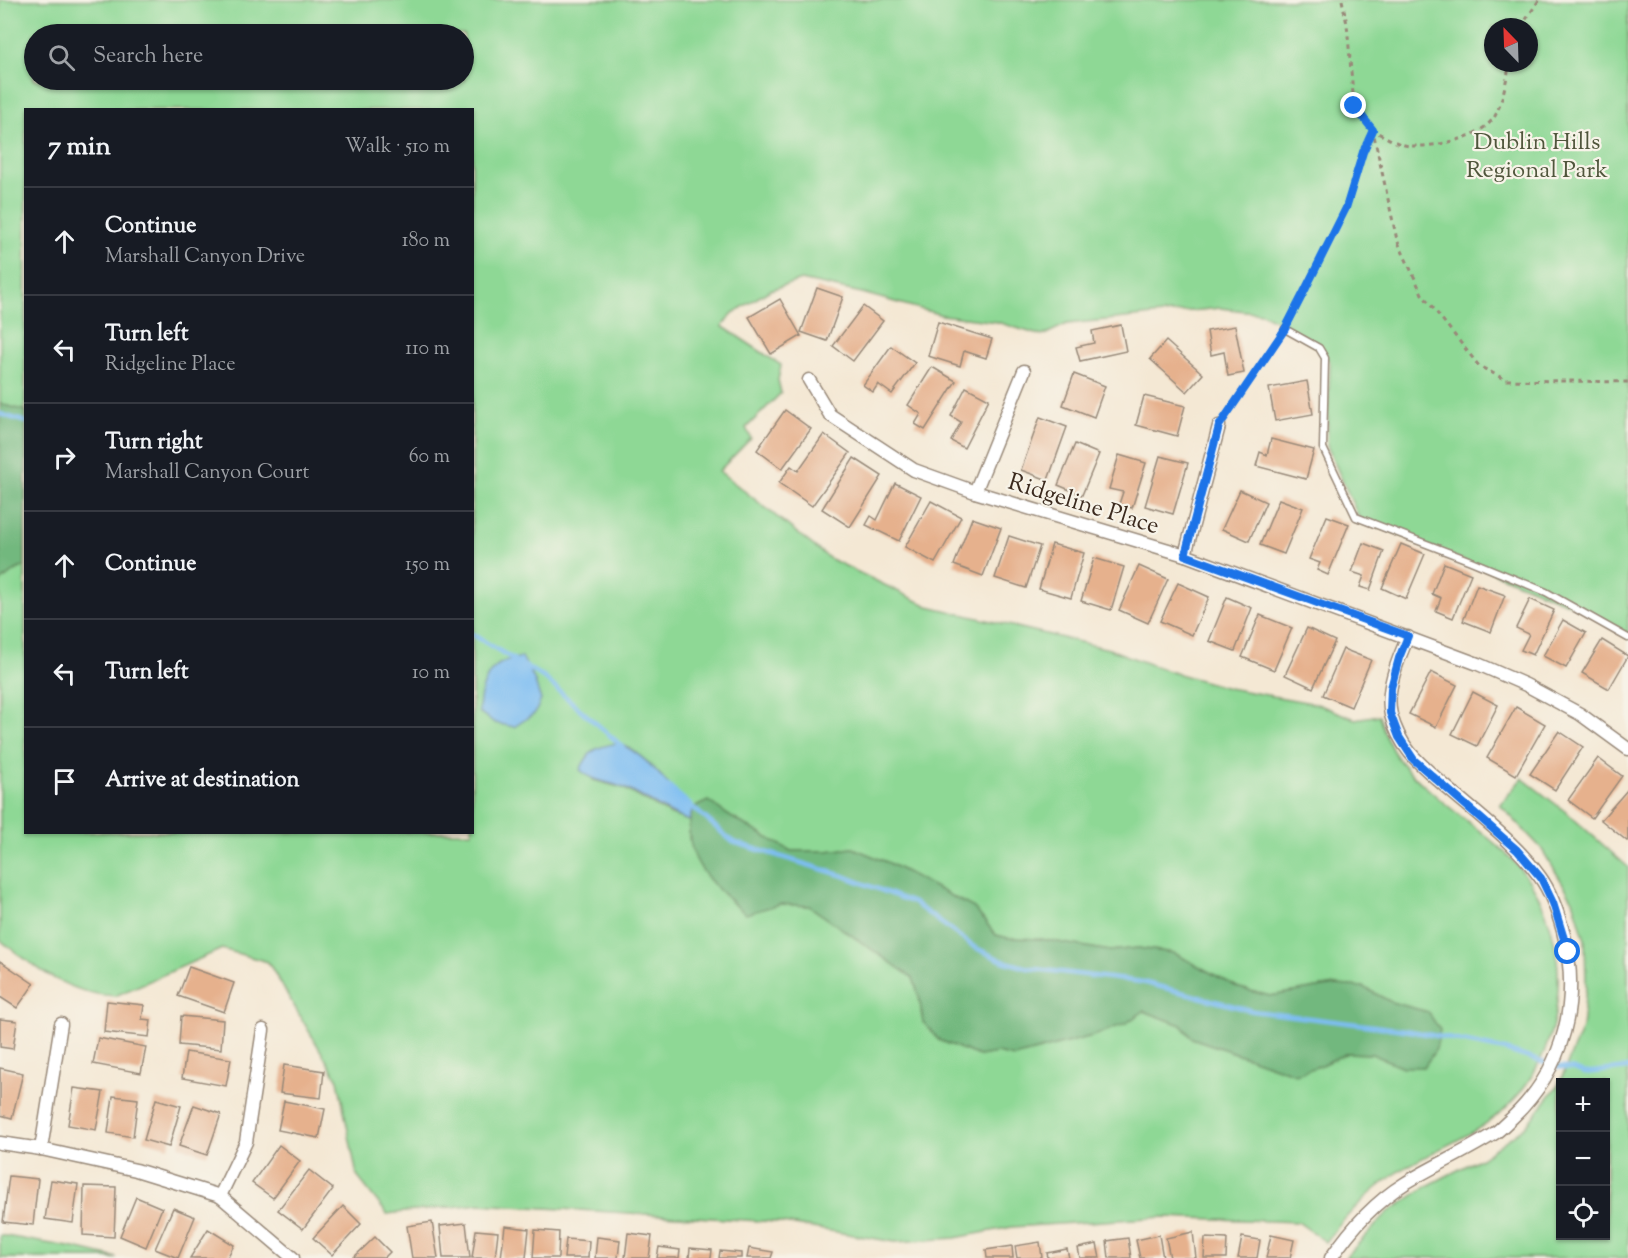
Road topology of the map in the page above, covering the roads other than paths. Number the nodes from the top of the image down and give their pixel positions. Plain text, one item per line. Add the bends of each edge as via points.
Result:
1 (1285, 329) road end
2 (1024, 371) dead end
3 (809, 380) dead end
4 (1219, 426) road end
5 (975, 492) junction
6 (1185, 555) junction
7 (1408, 636) junction
8 (1628, 638) edge
9 (1628, 749) edge
10 (61, 1024) dead end
11 (263, 1030) dead end
12 (0, 1143) edge
13 (41, 1149) junction
14 (220, 1196) junction
15 (293, 1258) edge
16 (1331, 1258) edge

1 - 8 lane via 1319,348 1325,358 1323,448 1356,518 1546,592
2 - 5 street
3 - 5 street, Ridgeline Place via 830,415 914,470
4 - 6 street
5 - 6 street, Ridgeline Place
6 - 7 street, Ridgeline Place
7 - 9 street, Ridgeline Place via 1526,685 1580,714
7 - 16 street via 1391,688 1390,713 1399,737 1414,760 1517,850 1541,878 1568,952 1566,1025 1546,1077 1523,1107 1496,1132 1402,1186 1371,1210
10 - 13 street
11 - 14 street via 246,1142
12 - 13 street
13 - 14 street via 136,1170
14 - 15 street

